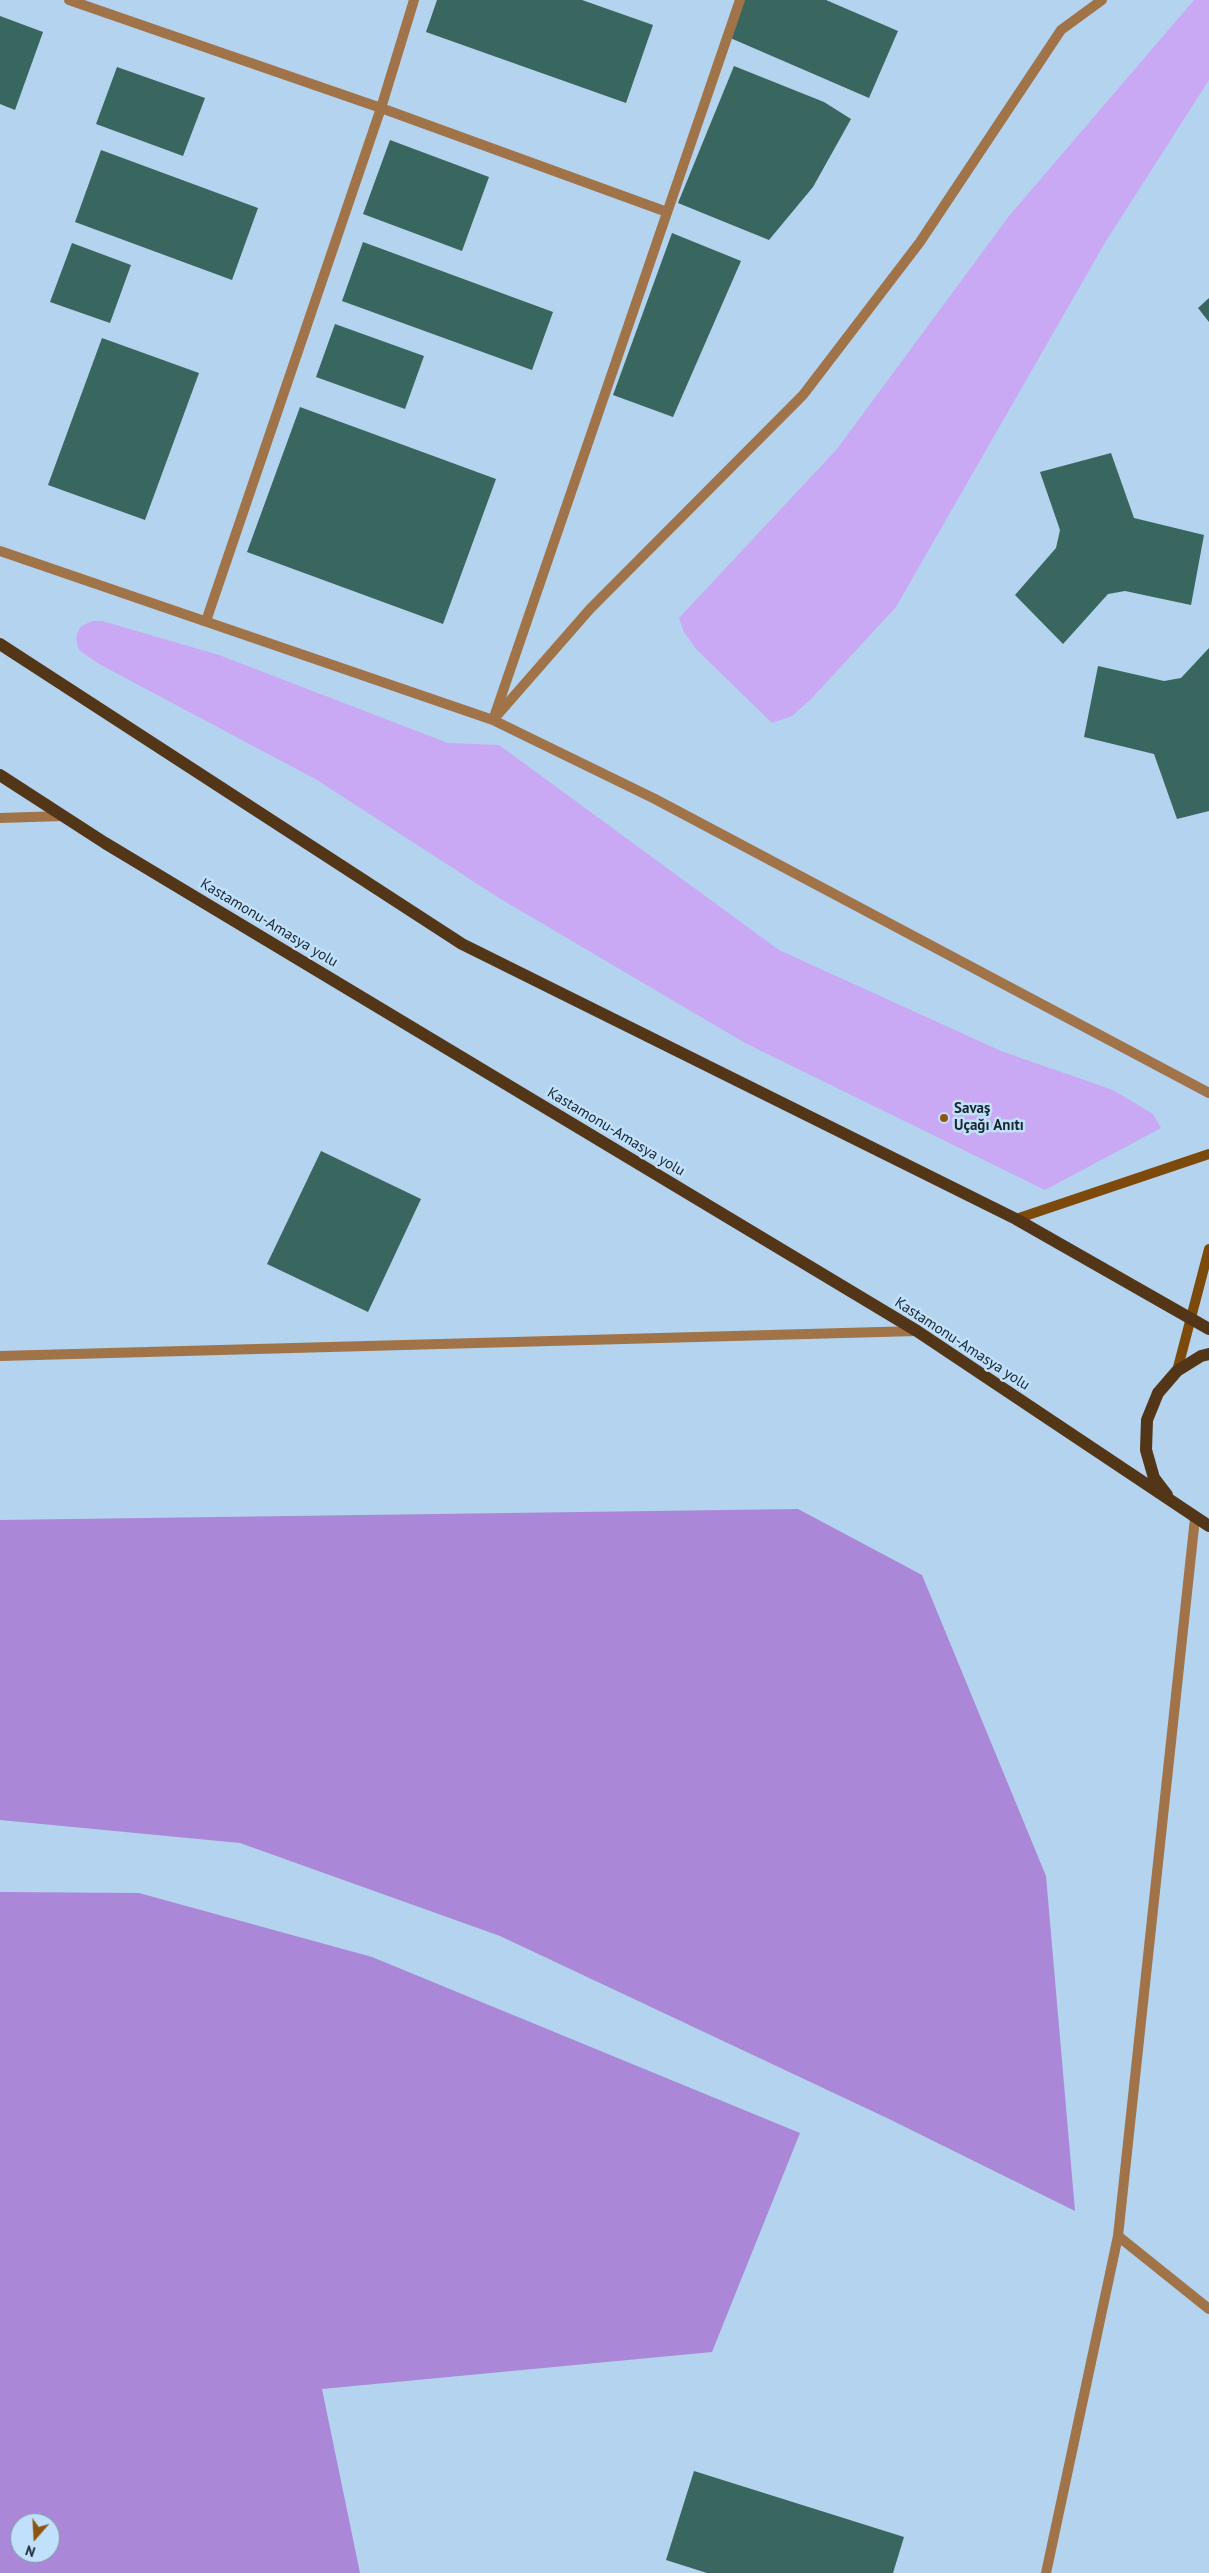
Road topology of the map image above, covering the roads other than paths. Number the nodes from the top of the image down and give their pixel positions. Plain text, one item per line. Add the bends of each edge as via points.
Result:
1 (69, 0) edge
2 (414, 0) edge
3 (740, 0) edge
4 (1102, 0) edge
5 (381, 108) junction
6 (668, 212) junction
7 (0, 551) edge
8 (206, 621) junction
9 (0, 644) edge
10 (492, 720) junction
11 (0, 776) edge
12 (63, 816) junction
13 (0, 818) edge
14 (1209, 1093) edge
15 (1209, 1154) edge
16 (1016, 1219) junction
17 (1209, 1249) edge
18 (1190, 1320) junction
19 (1209, 1329) edge
20 (916, 1332) junction
21 (1209, 1354) edge
22 (0, 1356) edge
23 (1177, 1371) junction
24 (1195, 1518) junction
25 (1209, 1524) edge
26 (1118, 2236) junction
27 (1209, 2309) edge
28 (1046, 2573) edge

1 - 5 street
2 - 5 street
3 - 6 street
4 - 10 street via 1061,30 920,242 804,395 590,609
5 - 6 street
5 - 8 street
6 - 10 street
7 - 8 street
8 - 10 street
9 - 16 main road via 462,944
10 - 14 street via 656,799
11 - 12 main road, Kastamonu-Amasya yolu
12 - 13 street
12 - 20 main road, Kastamonu-Amasya yolu
15 - 16 street
16 - 18 main road
17 - 18 street
18 - 19 main road
18 - 23 street
20 - 22 street
20 - 24 main road, Kastamonu-Amasya yolu
21 - 23 main road
23 - 24 main road via 1158,1393 1147,1420 1146,1450 1154,1478 1172,1501
24 - 25 main road, Kastamonu-Amasya yolu
24 - 26 street
26 - 27 street
26 - 28 street

